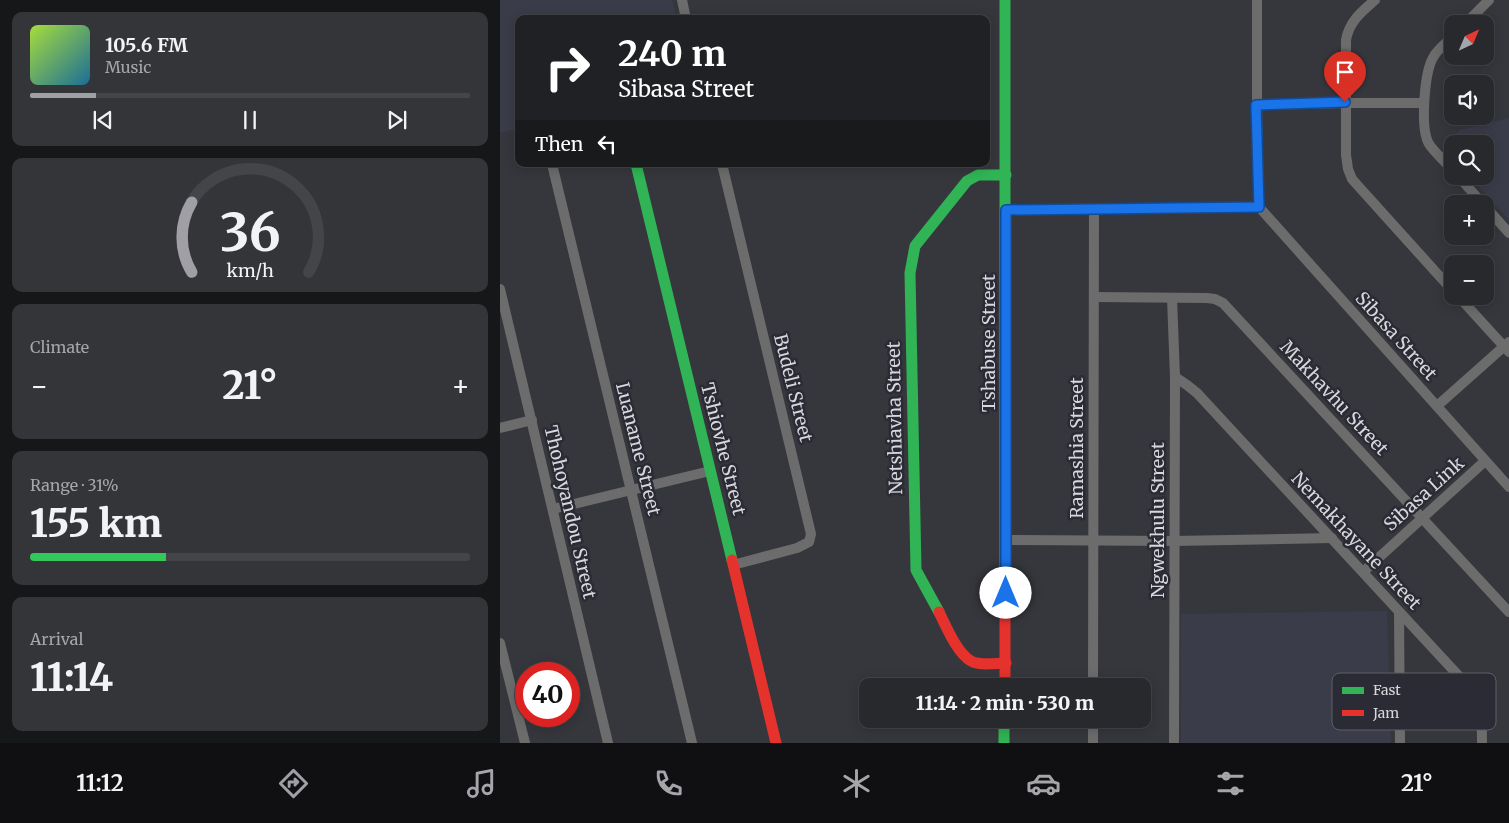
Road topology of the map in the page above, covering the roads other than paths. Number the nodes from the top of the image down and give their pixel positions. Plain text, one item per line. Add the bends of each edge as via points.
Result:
1 (682, 0) edge
2 (1006, 0) edge
3 (1257, 0) edge
4 (1375, 0) edge
5 (1489, 0) edge
6 (685, 15) edge
7 (1475, 15) edge
8 (1444, 45) edge
9 (1345, 102) junction
10 (1424, 103) junction
11 (1256, 105) junction
12 (1444, 160) edge
13 (553, 167) edge
14 (637, 167) edge
15 (723, 167) edge
16 (1006, 175) junction
17 (1466, 185) edge
18 (1475, 195) edge
19 (1259, 207) junction
20 (1006, 210) junction
21 (1094, 210) junction
22 (1494, 216) edge
23 (1509, 233) edge
24 (1444, 281) edge
25 (500, 289) edge
26 (1094, 297) junction
27 (1172, 298) junction
28 (1467, 305) edge
29 (1507, 347) edge
30 (1175, 377) junction
31 (1438, 406) junction
32 (532, 420) junction
33 (500, 428) edge
34 (1485, 461) junction
35 (710, 471) junction
36 (1509, 487) edge
37 (632, 490) junction
38 (552, 509) junction
39 (1422, 517) junction
40 (1332, 538) junction
41 (1006, 540) junction
42 (1093, 541) junction
43 (1174, 541) junction
44 (733, 565) junction
45 (1363, 572) junction
46 (1399, 612) junction
47 (1509, 612) edge
48 (500, 643) edge
49 (1006, 663) junction
50 (1399, 673) edge
51 (1456, 673) edge
52 (1005, 678) edge
53 (1093, 678) edge
54 (1004, 728) edge
55 (1093, 728) edge
56 (1400, 730) edge
57 (1482, 730) edge
58 (525, 743) edge
59 (608, 743) edge
60 (692, 743) edge
61 (776, 743) edge
62 (1004, 743) edge
63 (1092, 743) edge
64 (1174, 743) edge
65 (1400, 743) edge
66 (1482, 743) edge

1 - 6 street
2 - 16 street, Tshabuse Street
3 - 11 street
4 - 9 street via 1355,19 1348,31
5 - 7 street
8 - 10 street via 1431,62
9 - 10 street
9 - 11 street
9 - 24 street via 1346,155 1352,179
10 - 12 street via 1428,140
11 - 19 street
13 - 37 street, Luaname Street
14 - 35 street, Tshiovhe Street
15 - 44 street, Budeli Street via 811,534 809,542 804,545
16 - 20 street, Tshabuse Street
16 - 49 street, Netshiavha Street via 978,175 967,181 915,246 910,273 916,570 961,653 970,661 979,663
17 - 18 street
19 - 21 street
19 - 31 street, Sibasa Street
20 - 21 street
20 - 41 street, Tshabuse Street
21 - 26 street, Ramashia Street
22 - 23 street
25 - 32 street, Thohoyandou Street
26 - 27 street, Makhavhu Street
26 - 42 street, Ramashia Street
27 - 30 street, Ngwekhulu Street
27 - 39 street, Makhavhu Street via 1207,298 1224,303
28 - 29 street
29 - 31 street
30 - 40 street, Nemakhayane Street via 1197,393
30 - 43 street, Ngwekhulu Street
31 - 34 street, Sibasa Street
32 - 33 street
32 - 38 street, Thohoyandou Street
34 - 36 street, Sibasa Street
34 - 39 street, Sibasa Link
35 - 37 street
35 - 44 street, Tshiovhe Street
37 - 38 street
37 - 60 street, Luaname Street
38 - 59 street, Thohoyandou Street
39 - 45 street, Sibasa Link
39 - 47 street, Makhavhu Street
40 - 43 street
40 - 45 street, Nemakhayane Street
41 - 42 street
41 - 49 street, Tshabuse Street
42 - 43 street
42 - 53 street, Ramashia Street
43 - 64 street, Ngwekhulu Street
44 - 61 street, Tshiovhe Street
45 - 46 street, Nemakhayane Street
46 - 50 street
46 - 51 street, Nemakhayane Street
48 - 58 street
49 - 52 street, Tshabuse Street
54 - 62 street
55 - 63 street
56 - 65 street
57 - 66 street, Nemakhayane Street

